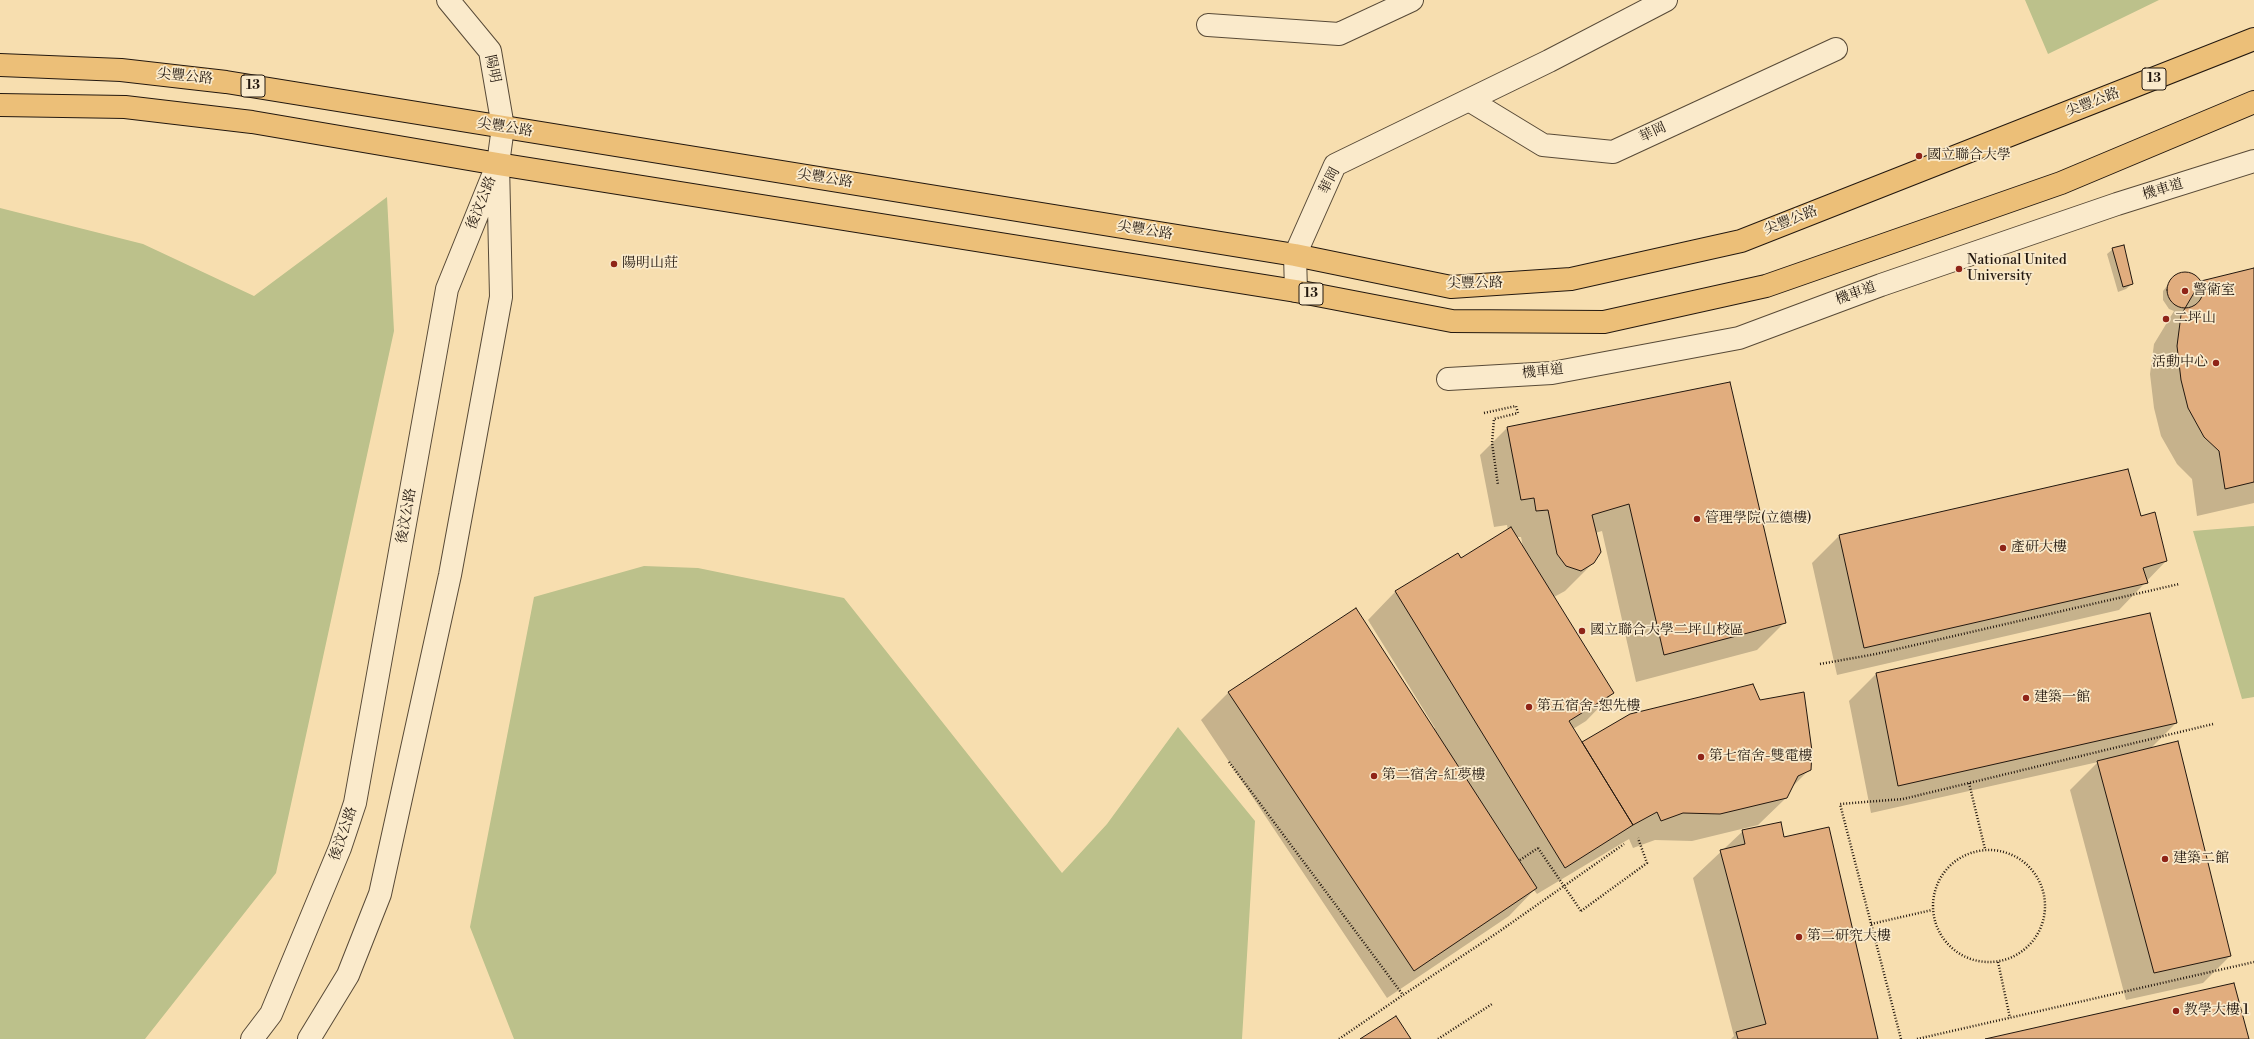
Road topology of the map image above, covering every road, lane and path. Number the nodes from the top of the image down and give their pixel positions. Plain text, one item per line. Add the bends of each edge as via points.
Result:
1 (448, 0) edge
2 (1412, 0) edge
3 (1666, 0) edge
4 (1208, 25) dead end
5 (2254, 39) edge
6 (1836, 48) dead end
7 (0, 65) edge
8 (1469, 100) junction
9 (2254, 102) edge
10 (0, 104) edge
11 (503, 128) junction
12 (2254, 161) edge
13 (498, 164) junction
14 (1295, 255) junction
15 (1296, 290) junction
16 (1448, 379) dead end
17 (1484, 413) dead end
18 (1498, 485) dead end
19 (2179, 584) dead end
20 (1820, 664) dead end
21 (2213, 724) dead end
22 (1229, 762) dead end
23 (1969, 783) junction
24 (1638, 838) dead end
25 (1624, 844) dead end
26 (1985, 849) junction
27 (1520, 860) dead end
28 (1932, 910) junction
29 (1871, 924) junction
30 (1998, 962) junction
31 (2254, 962) edge
32 (1403, 996) junction
33 (1492, 1004) dead end
34 (2010, 1018) junction
35 (252, 1039) edge
36 (309, 1039) edge
37 (1339, 1039) edge
38 (1438, 1039) edge
39 (1901, 1039) edge
40 (1917, 1039) edge

1 - 11 street, 陽明 via 490,51
2 - 4 street via 1339,34
3 - 8 street, 華岡
5 - 14 main road, 尖豐公路 / 13 via 1741,240 1571,279 1451,287
6 - 8 street, 華岡 via 1613,152 1543,145
7 - 11 main road, 尖豐公路 / 13 via 121,70 226,82
8 - 14 street, 華岡 via 1335,165
9 - 15 main road, 13 via 2061,183 1766,286 1604,322 1452,321
10 - 13 main road, 13 via 125,107 252,122
11 - 13 street, 陽明
11 - 14 main road, 尖豐公路 / 13
12 - 16 street, 機車道 via 2117,204 1880,285 1739,338 1552,373
13 - 15 main road, 13
13 - 35 street, 後汶公路 via 447,290 355,803 340,848 271,1014
13 - 36 street, 後汶公路 via 501,298 450,575 380,894 348,975
14 - 15 street, 華岡
17 - 18 path via 1516,406 1518,413 1494,419 1492,443
19 - 20 path via 1884,652
21 - 23 path
22 - 32 path
23 - 26 path
23 - 29 path via 1903,799 1840,804
24 - 27 path, bridge via 1647,863 1581,911 1538,848
25 - 32 path
26 - 28 path via 1968,853 1952,862 1940,876 1934,892
26 - 30 path via 2003,850 2019,858 2032,870 2043,888 2048,910 2032,944 2016,956
28 - 29 path
28 - 30 path via 1936,928 1946,943 1960,954 1978,962
29 - 39 path
30 - 34 path
31 - 34 path
32 - 37 path
33 - 38 path
34 - 40 path

